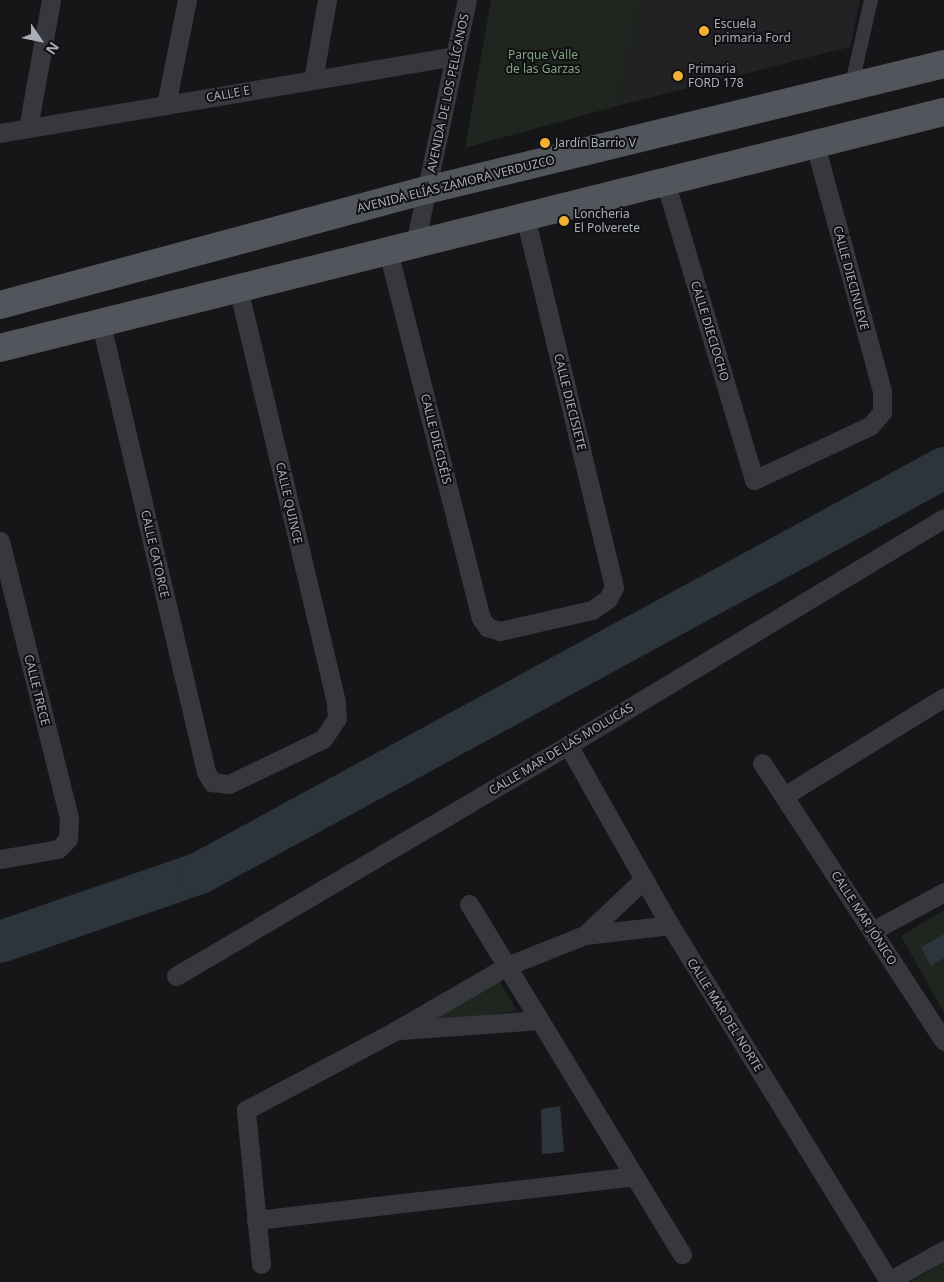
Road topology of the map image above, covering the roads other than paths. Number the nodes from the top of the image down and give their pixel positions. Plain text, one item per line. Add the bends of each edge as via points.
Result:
1 (51, 0) edge
2 (187, 0) edge
3 (328, 0) edge
4 (467, 0) edge
5 (871, 0) edge
6 (455, 56) junction
7 (944, 64) edge
8 (313, 80) junction
9 (851, 88) junction
10 (166, 104) junction
11 (944, 112) edge
12 (28, 128) junction
13 (0, 132) edge
14 (815, 144) junction
15 (665, 181) junction
16 (427, 190) junction
17 (525, 216) junction
18 (415, 244) junction
19 (388, 250) junction
20 (238, 288) junction
21 (0, 305) edge
22 (101, 324) junction
23 (0, 348) edge
24 (754, 480) joint
25 (944, 518) edge
26 (0, 541) edge
27 (487, 626) joint
28 (944, 697) edge
29 (568, 745) junction
30 (762, 763) dead end
31 (212, 782) joint
32 (784, 796) junction
33 (0, 859) edge
34 (644, 879) junction
35 (944, 892) edge
36 (469, 904) dead end
37 (670, 925) junction
38 (872, 931) junction
39 (585, 935) junction
40 (507, 966) junction
41 (176, 976) dead end
42 (539, 1020) junction
43 (395, 1031) junction
44 (944, 1041) edge
45 (634, 1176) junction
46 (256, 1220) junction
47 (944, 1250) edge
48 (682, 1254) dead end
49 (261, 1264) dead end
50 (888, 1281) edge

1 - 12 street
2 - 10 street
3 - 8 street
4 - 6 street, AVENIDA DE LOS PELÍCANOS
5 - 9 street
6 - 8 street, CALLE E
6 - 16 street, AVENIDA DE LOS PELÍCANOS
7 - 9 main road, AVENIDA ELÍAS ZAMORA VERDUZCO
8 - 10 street, CALLE E
9 - 16 main road, AVENIDA ELÍAS ZAMORA VERDUZCO
10 - 12 street, CALLE E
11 - 14 main road
12 - 13 street, CALLE E
14 - 15 main road
14 - 24 street, CALLE DIECINUEVE via 882,391 882,412 870,426
15 - 17 main road
15 - 24 street, CALLE DIECIOCHO
16 - 18 street, AVENIDA DE LOS PELÍCANOS
16 - 21 main road, AVENIDA ELÍAS ZAMORA VERDUZCO
17 - 18 main road
17 - 27 street, CALLE DIECISIETE via 614,587 608,599 592,610 500,631
18 - 19 main road
19 - 20 main road
19 - 27 street, CALLE DIECISÉIS via 481,618
20 - 22 main road
20 - 31 street, CALLE QUINCE via 336,702 337,718 323,739 229,784
22 - 23 main road
22 - 31 street, CALLE CATORCE via 206,772
25 - 29 street, CALLE MAR DE LAS MOLUCAS
26 - 33 street, CALLE TRECE via 69,818 68,839 58,849
28 - 32 street
29 - 34 street, CALLE MAR DEL NORTE
29 - 41 street, CALLE MAR DE LAS MOLUCAS
30 - 32 street, CALLE MAR JÓNICO
32 - 38 street, CALLE MAR JÓNICO
34 - 37 street, CALLE MAR DEL NORTE
34 - 39 street
35 - 38 street
36 - 40 street
37 - 39 street
37 - 50 street, CALLE MAR DEL NORTE
38 - 44 street, CALLE MAR JÓNICO
39 - 40 street
40 - 42 street
40 - 43 street
42 - 43 street
42 - 45 street
43 - 46 street via 246,1110
45 - 46 street
45 - 48 street
46 - 49 street
47 - 50 street

